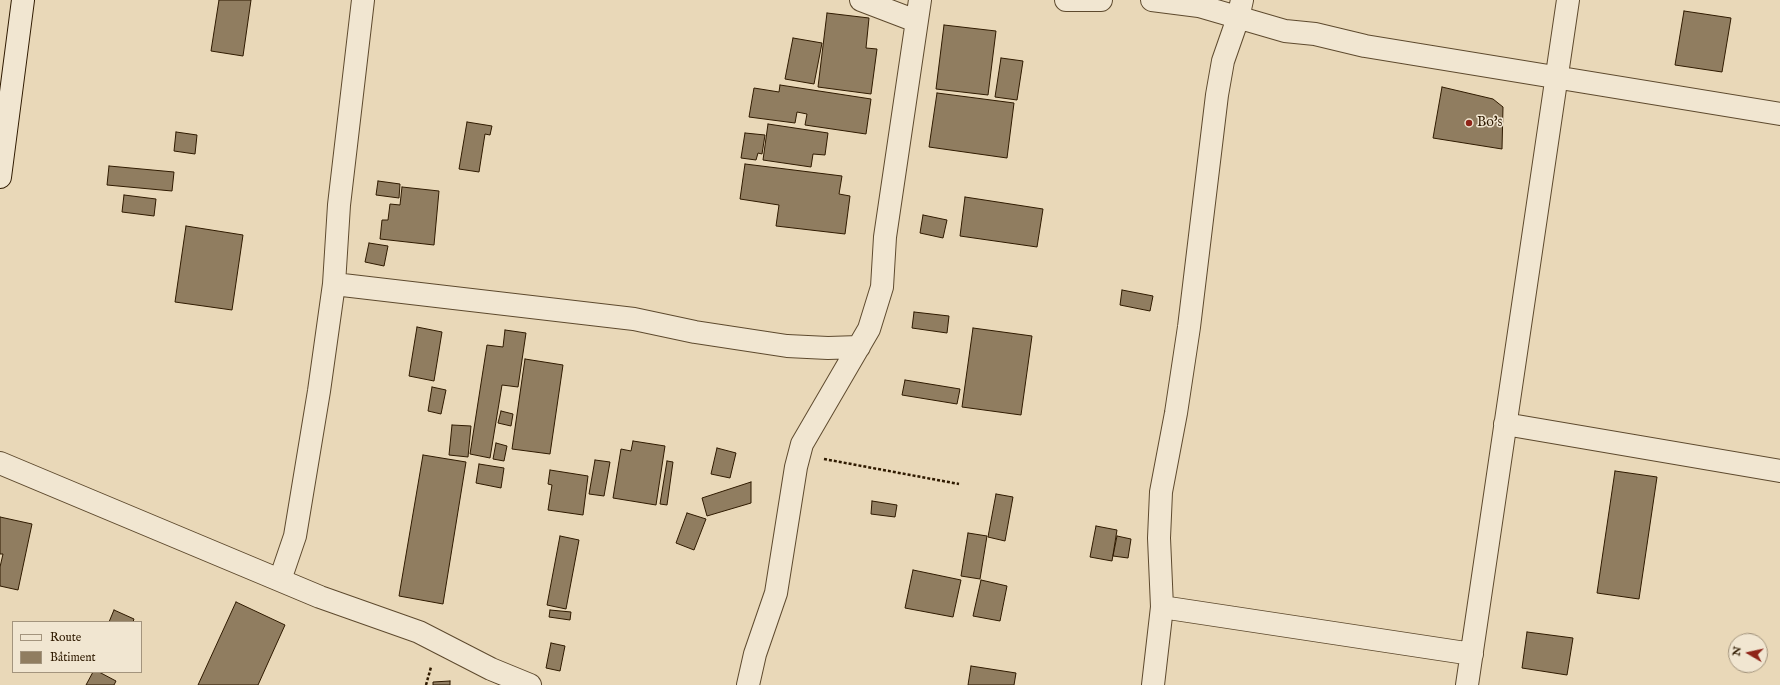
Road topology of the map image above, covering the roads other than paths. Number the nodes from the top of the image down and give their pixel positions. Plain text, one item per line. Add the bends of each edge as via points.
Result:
1 (23, 0) edge
2 (363, 0) edge
3 (861, 0) edge
4 (1066, 0) edge
5 (1101, 0) edge
6 (1152, 0) edge
7 (1568, 0) edge
8 (1240, 9) edge
9 (918, 10) edge
10 (1556, 77) junction
11 (1780, 114) edge
12 (0, 177) edge
13 (334, 284) junction
14 (859, 347) junction
15 (1505, 424) junction
16 (0, 463) edge
17 (1780, 471) edge
18 (280, 580) junction
19 (1162, 607) junction
20 (1472, 654) junction
21 (530, 685) edge
22 (748, 685) edge
23 (1153, 685) edge
24 (1467, 685) edge

1 - 12 street
2 - 13 street via 340,197
3 - 9 street
4 - 5 street
6 - 8 street
7 - 10 street
8 - 10 street via 1285,31 1315,34 1365,46
8 - 19 street via 1223,62 1217,95 1189,327 1161,492 1159,538
9 - 14 street via 885,237 882,287 869,329
10 - 11 street
10 - 15 street
13 - 14 street via 634,319 695,332 787,346
13 - 18 street via 295,536
14 - 22 street via 802,444 776,593 755,654
15 - 17 street
15 - 20 street
16 - 18 street
18 - 21 street via 419,632
19 - 20 street
19 - 23 street
20 - 24 street

